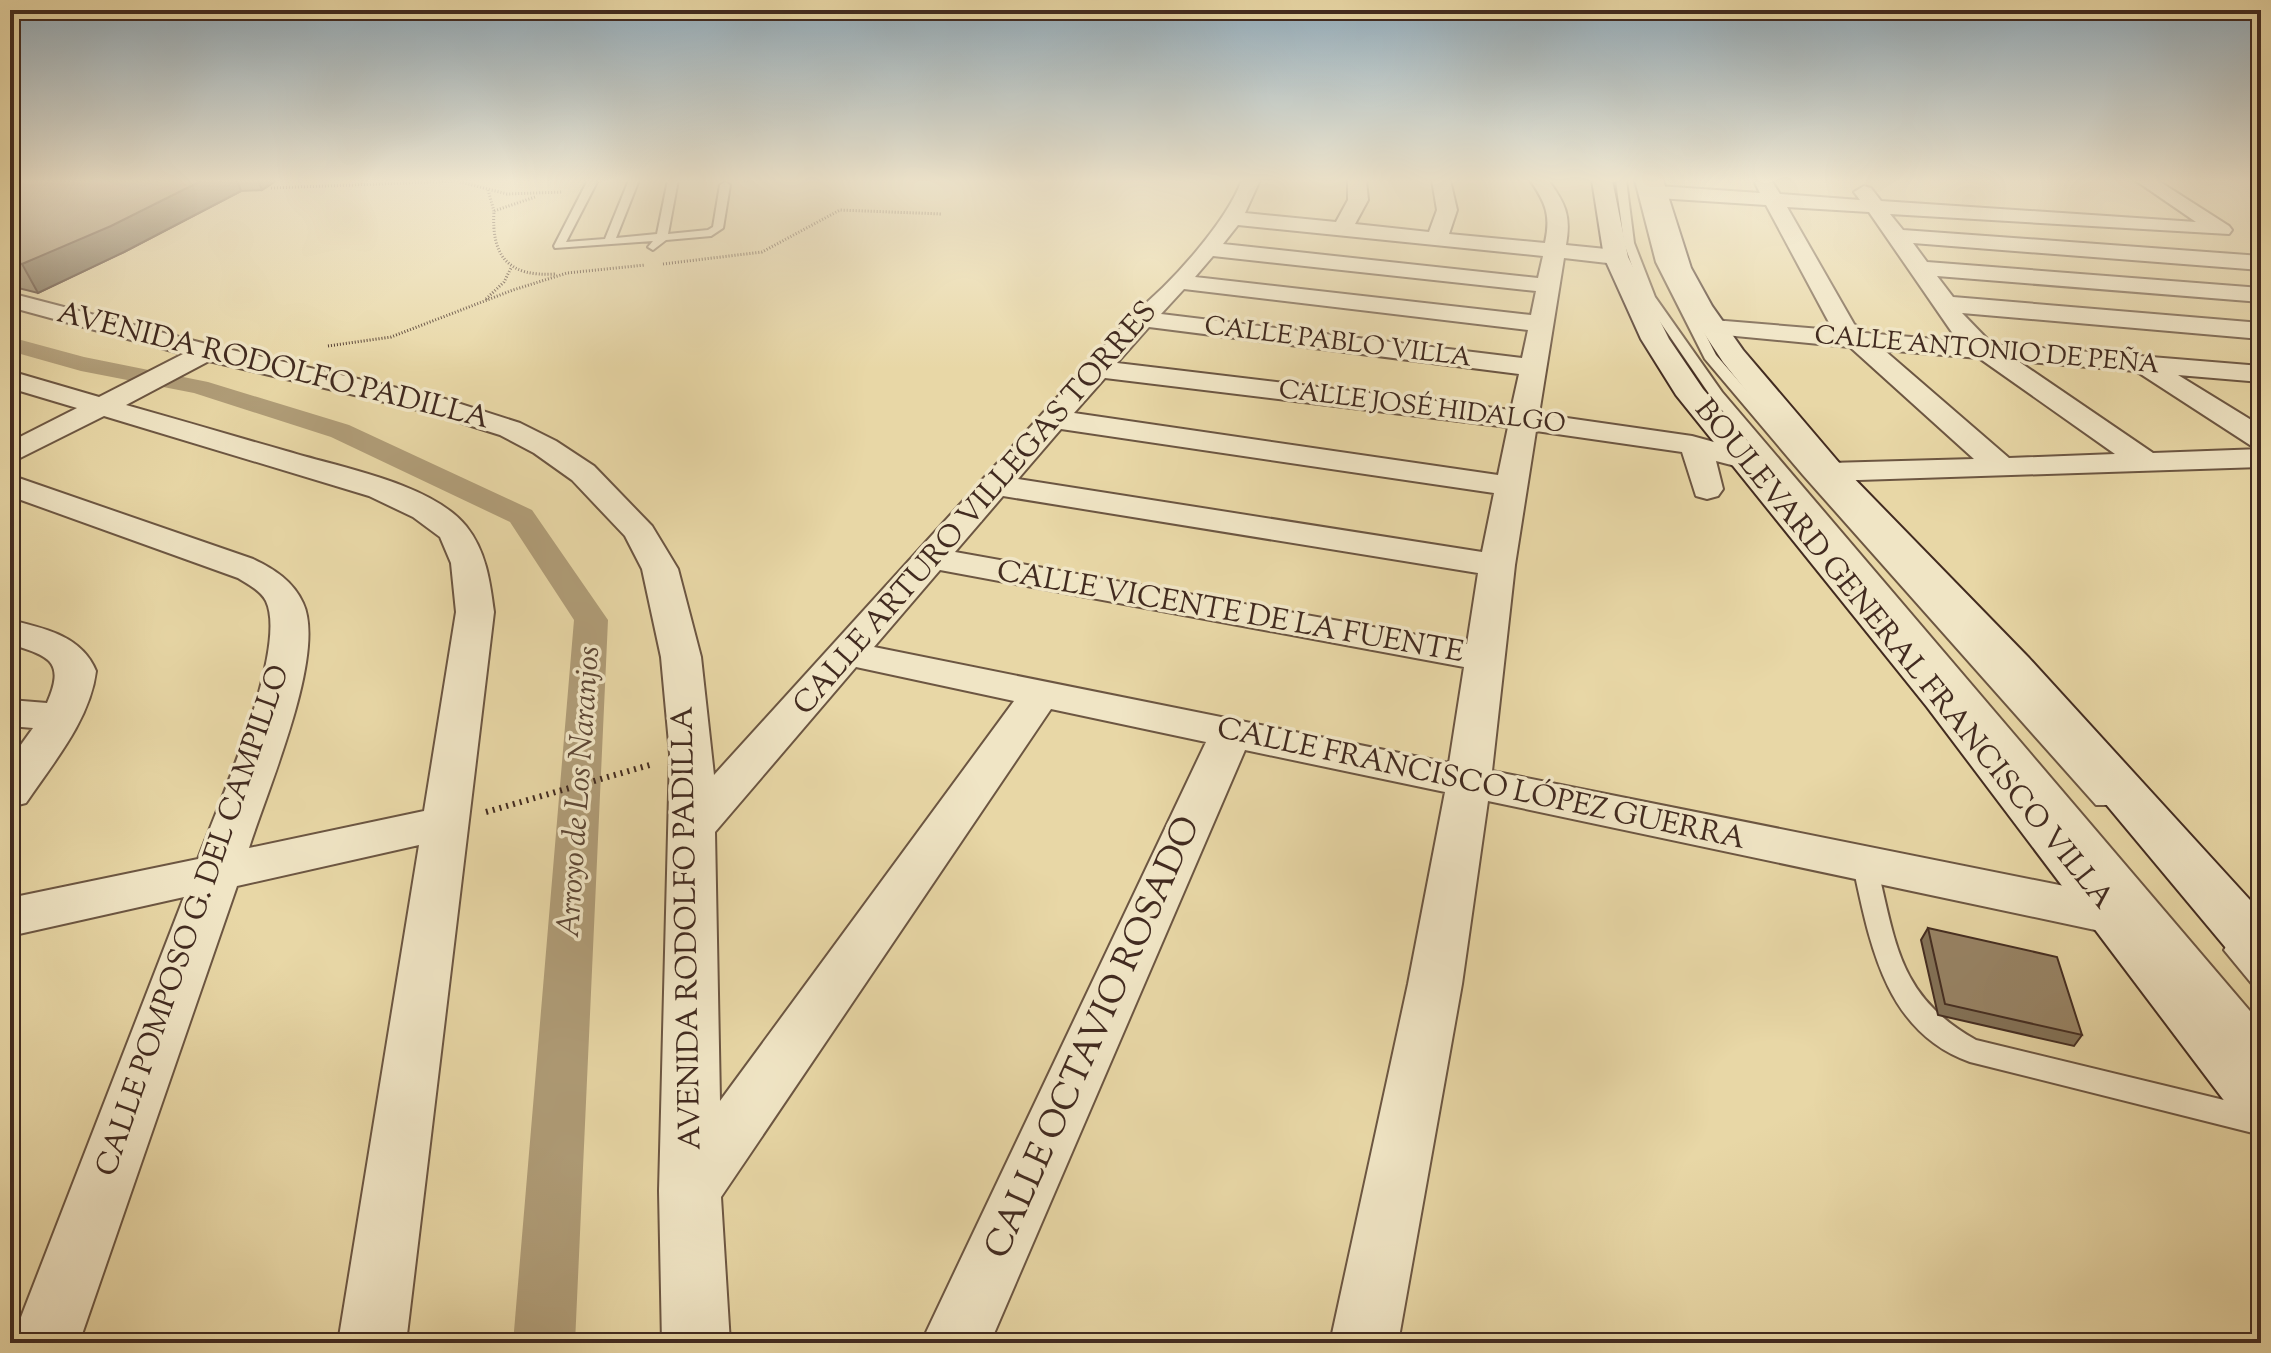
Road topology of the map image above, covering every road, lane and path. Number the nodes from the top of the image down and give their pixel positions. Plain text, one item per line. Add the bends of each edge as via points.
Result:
1 (498, 243) edge
2 (560, 243) edge
3 (595, 243) edge
4 (656, 243) edge
5 (778, 243) edge
6 (1212, 243) edge
7 (1449, 243) edge
8 (1556, 243) edge
9 (1613, 243) edge
10 (1629, 243) edge
11 (1659, 243) edge
12 (1670, 243) edge
13 (1796, 243) edge
14 (1903, 243) edge
15 (2006, 243) edge
16 (2239, 243) edge
17 (559, 246) junction
18 (1207, 249) junction
19 (1616, 257) junction
20 (2261, 260) edge
21 (660, 264) dead end
22 (644, 265) dead end
23 (511, 268) junction
24 (1919, 268) junction
25 (567, 273) junction
26 (1179, 282) junction
27 (1549, 287) junction
28 (2261, 295) edge
29 (10, 300) edge
30 (1946, 304) junction
31 (478, 305) junction
32 (1142, 319) junction
33 (1713, 328) junction
34 (2261, 331) edge
35 (1855, 340) junction
36 (328, 346) dead end
37 (1984, 350) junction
38 (206, 352) junction
39 (2141, 364) junction
40 (1534, 368) junction
41 (1098, 369) junction
42 (2261, 374) edge
43 (10, 379) edge
44 (114, 398) junction
45 (1054, 419) junction
46 (1524, 420) junction
47 (2261, 439) edge
48 (1692, 445) junction
49 (10, 454) edge
50 (2261, 458) edge
51 (1743, 459) junction
52 (2147, 463) junction
53 (2002, 468) junction
54 (1829, 472) junction
55 (10, 485) edge
56 (994, 485) junction
57 (1511, 486) junction
58 (1707, 489) dead end
59 (929, 558) junction
60 (1497, 565) junction
61 (10, 631) edge
62 (848, 654) junction
63 (1483, 659) junction
64 (1040, 694) junction
65 (10, 713) edge
66 (61, 717) junction
67 (1232, 732) junction
68 (615, 774) dead end
69 (1469, 781) junction
70 (10, 792) edge
71 (527, 800) dead end
72 (2116, 813) dead end
73 (446, 823) junction
74 (690, 830) junction
75 (2148, 849) dead end
76 (1865, 866) junction
77 (217, 874) junction
78 (2114, 915) junction
79 (10, 917) edge
80 (2261, 950) edge
81 (2261, 977) edge
82 (2261, 1044) edge
83 (2261, 1099) edge
84 (2261, 1122) edge
85 (690, 1191) junction
86 (45, 1343) edge
87 (372, 1343) edge
88 (696, 1343) edge
89 (955, 1343) edge
90 (1364, 1343) edge

1 - 23 path
2 - 17 lane
3 - 17 lane
4 - 17 lane via 632,252 569,254
5 - 21 path via 730,258
6 - 18 street, CALLE ARTURO VILLEGAS TORRES
7 - 27 street
8 - 27 street
9 - 19 main road, BOULEVARD GENERAL FRANCISCO VILLA
10 - 82 lane via 1649,297 1717,395
11 - 72 lane via 1662,262 1710,356
12 - 33 main road, BOULEVARD GENERAL FRANCISCO VILLA
13 - 35 street
14 - 24 street
15 - 20 street
16 - 20 street
18 - 26 street, CALLE ARTURO VILLEGAS TORRES
18 - 27 street
19 - 27 street
19 - 51 main road, BOULEVARD GENERAL FRANCISCO VILLA via 1655,339 1691,395
22 - 25 path
23 - 25 path via 533,274
23 - 31 path via 504,282
24 - 28 street
24 - 30 street
25 - 31 path
26 - 27 street
26 - 32 street, CALLE ARTURO VILLEGAS TORRES
27 - 40 street
29 - 38 street, AVENIDA RODOLFO PADILLA
30 - 34 street
30 - 37 street via 1965,334
31 - 36 path via 391,337
32 - 40 street, CALLE PABLO VILLA
32 - 41 street, CALLE ARTURO VILLEGAS TORRES
33 - 35 street, CALLE ANTONIO DE PEÑA
33 - 54 main road, BOULEVARD GENERAL FRANCISCO VILLA
35 - 37 street, CALLE ANTONIO DE PEÑA
35 - 53 street
37 - 39 street, CALLE ANTONIO DE PEÑA
37 - 52 street
38 - 44 street
38 - 74 street, AVENIDA RODOLFO PADILLA via 435,405 510,429 583,473 612,500 640,533 664,584 681,657 692,754
39 - 42 street, CALLE ANTONIO DE PEÑA
39 - 47 street
40 - 46 street
41 - 45 street, CALLE ARTURO VILLEGAS TORRES
41 - 46 street, CALLE JOSÉ HIDALGO
43 - 44 street
44 - 49 street
44 - 73 street via 380,489 428,510 454,531 466,548 475,612
45 - 56 street, CALLE ARTURO VILLEGAS TORRES
45 - 57 street
46 - 48 street, CALLE JOSÉ HIDALGO
46 - 57 street
48 - 51 street, CALLE JOSÉ HIDALGO
48 - 58 street
50 - 52 street
51 - 78 main road, BOULEVARD GENERAL FRANCISCO VILLA via 1943,697
52 - 53 street
53 - 54 street
54 - 80 main road, BOULEVARD GENERAL FRANCISCO VILLA via 2014,667
55 - 77 street, CALLE POMPOSO G. DEL CAMPILLO via 241,566 271,582 284,598 288,649 276,699
56 - 59 street, CALLE ARTURO VILLEGAS TORRES
56 - 60 street
57 - 60 street
59 - 62 street, CALLE ARTURO VILLEGAS TORRES
59 - 63 street, CALLE VICENTE DE LA FUENTE
60 - 63 street
61 - 66 street via 73,660 79,673 77,687
62 - 64 street, CALLE FRANCISCO LÓPEZ GUERRA
62 - 74 street, CALLE ARTURO VILLEGAS TORRES
63 - 69 street
64 - 67 street, CALLE FRANCISCO LÓPEZ GUERRA
64 - 85 street
65 - 66 street
66 - 70 street
67 - 69 street, CALLE FRANCISCO LÓPEZ GUERRA
67 - 89 street, CALLE OCTAVIO ROSADO
68 - 71 path
69 - 76 street, CALLE FRANCISCO LÓPEZ GUERRA
69 - 90 street
73 - 77 street
73 - 87 street
74 - 85 street, AVENIDA RODOLFO PADILLA
75 - 81 lane
76 - 78 street, CALLE FRANCISCO LÓPEZ GUERRA
76 - 84 lane via 1898,984 1907,1003 1945,1039 1970,1050
77 - 79 street
77 - 86 street, CALLE POMPOSO G. DEL CAMPILLO
78 - 83 main road, BOULEVARD GENERAL FRANCISCO VILLA
85 - 88 street, AVENIDA RODOLFO PADILLA

